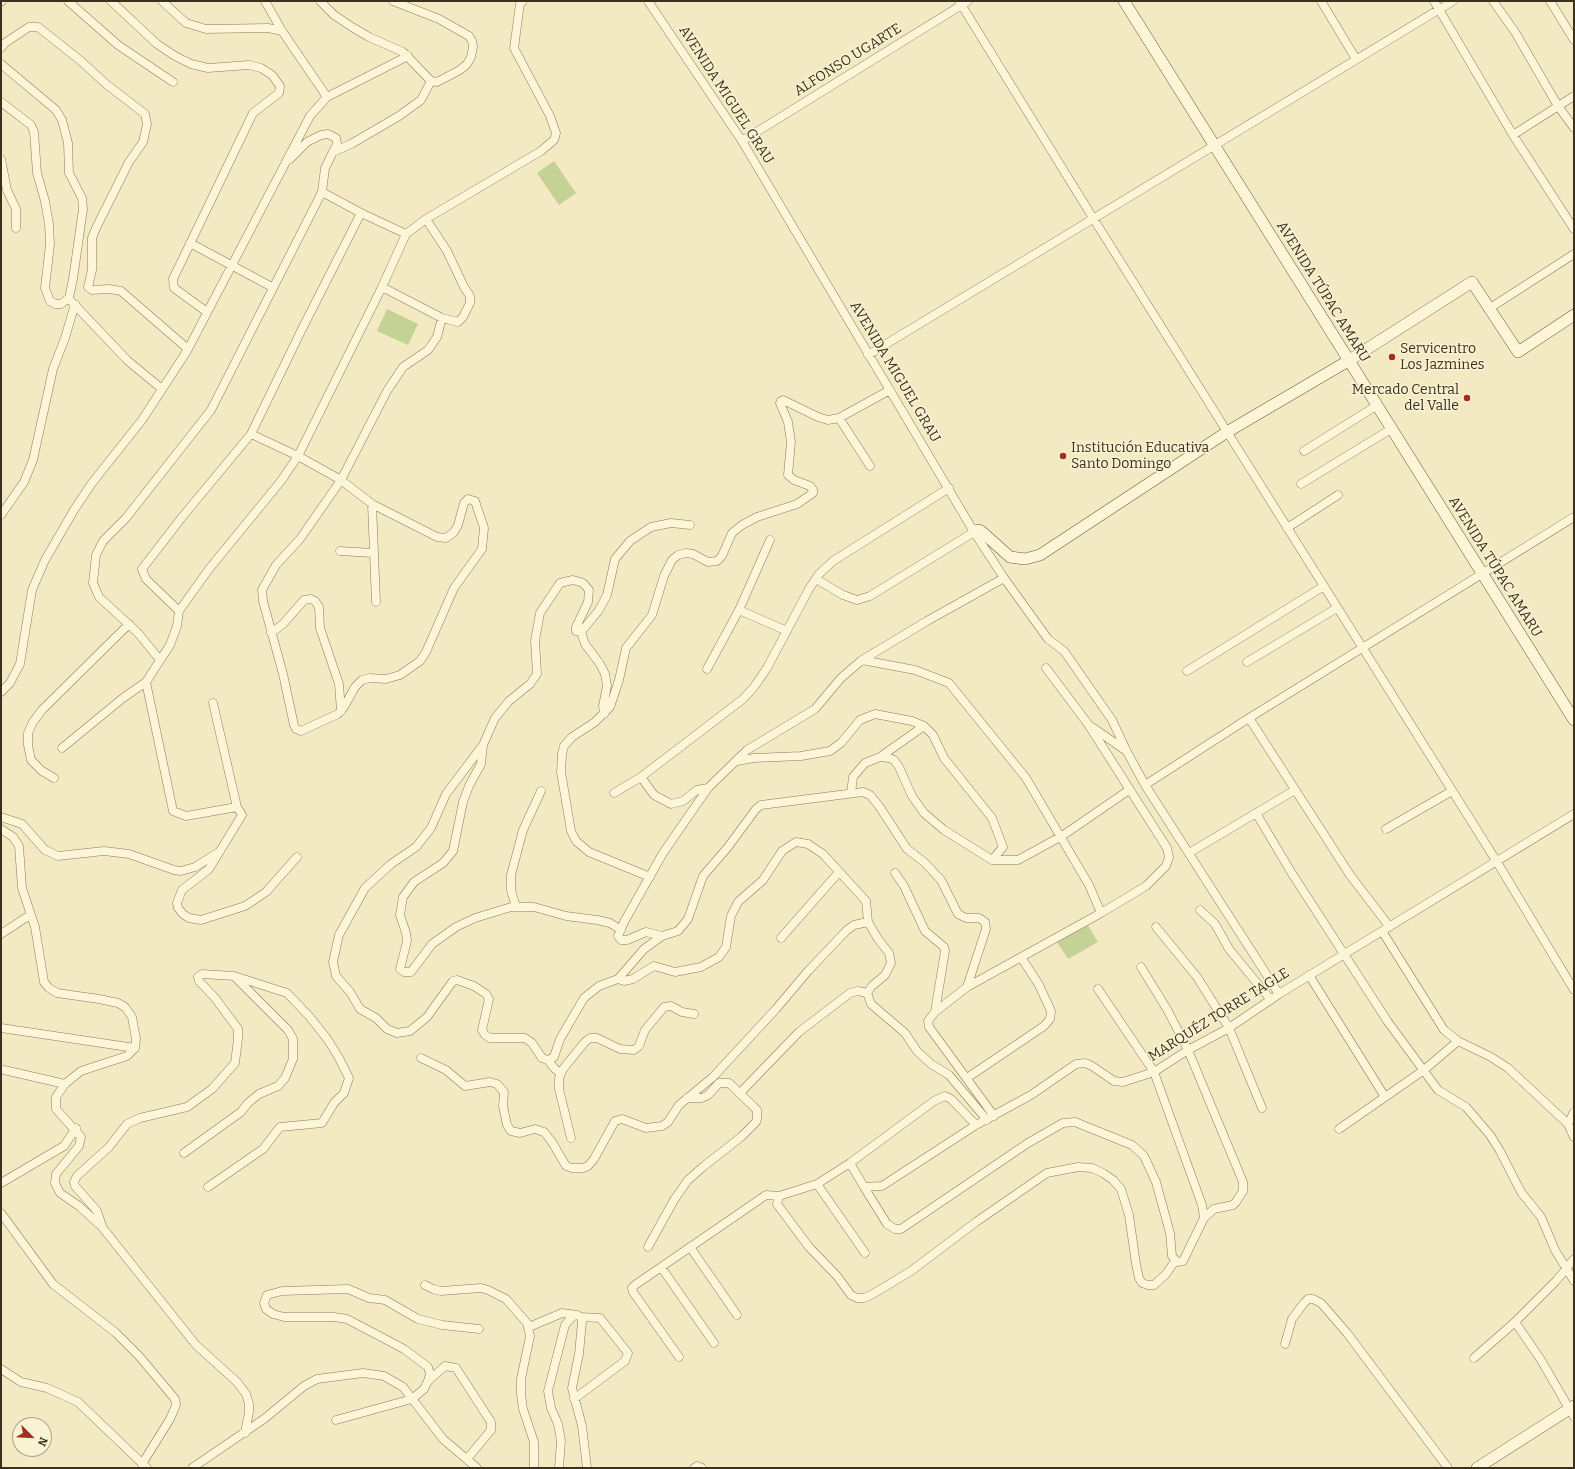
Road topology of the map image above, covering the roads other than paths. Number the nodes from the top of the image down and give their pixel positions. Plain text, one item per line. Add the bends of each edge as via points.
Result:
1 (68, 1) edge
2 (111, 1) edge
3 (162, 1) edge
4 (265, 1) edge
5 (320, 1) edge
6 (393, 1) edge
7 (648, 1) edge
8 (1124, 1) edge
9 (1321, 1) edge
10 (1434, 1) edge
11 (1453, 1) edge
12 (1493, 1) edge
13 (1550, 1) edge
14 (518, 2) edge
15 (963, 2) edge
16 (1440, 10) junction
17 (282, 31) junction
18 (1574, 40) edge
19 (1, 48) edge
20 (408, 56) junction
21 (1356, 60) junction
22 (1, 64) edge
23 (431, 81) junction
24 (173, 82) dead end
25 (327, 96) junction
26 (1574, 96) edge
27 (1, 102) edge
28 (1558, 106) junction
29 (1574, 128) edge
30 (1514, 135) junction
31 (742, 141) junction
32 (1213, 145) junction
33 (333, 152) junction
34 (1, 159) edge
35 (284, 165) junction
36 (322, 192) junction
37 (361, 213) junction
38 (1092, 218) junction
39 (426, 219) junction
40 (16, 228) dead end
41 (1574, 229) edge
42 (406, 234) junction
43 (190, 243) junction
44 (1574, 254) edge
45 (231, 265) junction
46 (272, 287) junction
47 (382, 287) junction
48 (72, 301) junction
49 (1490, 308) junction
50 (207, 312) junction
51 (1574, 315) edge
52 (442, 318) junction
53 (188, 349) junction
54 (868, 355) junction
55 (1348, 361) junction
56 (162, 389) junction
57 (890, 390) junction
58 (1376, 406) junction
59 (839, 418) junction
60 (1391, 429) junction
61 (1227, 432) junction
62 (251, 434) junction
63 (1304, 451) dead end
64 (298, 456) junction
65 (870, 466) dead end
66 (341, 480) junction
67 (1301, 484) dead end
68 (949, 488) junction
69 (1338, 495) dead end
70 (372, 504) junction
71 (1, 515) edge
72 (1574, 517) edge
73 (690, 525) dead end
74 (1287, 528) junction
75 (974, 532) junction
76 (770, 540) dead end
77 (340, 551) dead end
78 (373, 553) junction
79 (1482, 575) junction
80 (1004, 578) junction
81 (816, 579) junction
82 (1324, 586) junction
83 (376, 602) dead end
84 (1338, 608) junction
85 (739, 610) junction
86 (179, 611) junction
87 (129, 624) junction
88 (787, 631) junction
89 (581, 632) junction
90 (271, 633) junction
91 (1363, 648) junction
92 (160, 660) junction
93 (862, 660) junction
94 (1247, 662) dead end
95 (707, 668) dead end
96 (1046, 668) dead end
97 (1187, 671) dead end
98 (146, 682) junction
99 (1, 692) edge
100 (213, 703) dead end
101 (341, 711) junction
102 (604, 714) junction
103 (1249, 718) junction
104 (1574, 720) edge
105 (1088, 724) junction
106 (924, 726) junction
107 (483, 745) junction
108 (62, 748) dead end
109 (1126, 750) junction
110 (880, 757) junction
111 (736, 761) junction
112 (642, 777) junction
113 (54, 778) dead end
114 (1145, 785) junction
115 (708, 788) junction
116 (1129, 790) junction
117 (1295, 790) junction
118 (541, 791) dead end
119 (1452, 791) junction
120 (614, 793) dead end
121 (851, 793) junction
122 (237, 807) junction
123 (1256, 813) junction
124 (1574, 814) edge
125 (1, 817) edge
126 (1, 829) edge
127 (1386, 829) dead end
128 (1062, 836) junction
129 (221, 851) junction
130 (1189, 853) junction
131 (297, 856) dead end
132 (992, 860) junction
133 (1497, 862) junction
134 (839, 872) junction
135 (895, 872) dead end
136 (650, 877) junction
137 (516, 907) junction
138 (1200, 910) dead end
139 (1101, 913) junction
140 (30, 915) junction
141 (868, 922) junction
142 (1390, 926) junction
143 (1156, 927) dead end
144 (621, 930) junction
145 (1382, 931) junction
146 (1, 934) edge
147 (662, 936) junction
148 (781, 938) dead end
149 (1345, 953) junction
150 (1021, 957) junction
151 (1141, 967) dead end
152 (1309, 975) junction
153 (234, 976) junction
154 (618, 979) junction
155 (968, 987) junction
156 (1098, 989) dead end
157 (1574, 990) edge
158 (867, 993) junction
159 (1279, 994) junction
160 (1271, 1000) junction
161 (935, 1012) junction
162 (694, 1014) dead end
163 (1, 1028) edge
164 (1229, 1028) junction
165 (1458, 1041) junction
166 (135, 1048) junction
167 (1188, 1050) junction
168 (420, 1058) dead end
169 (548, 1060) junction
170 (4, 1070) dead end
171 (1424, 1070) junction
172 (1154, 1072) junction
173 (561, 1074) junction
174 (967, 1078) junction
175 (65, 1084) junction
176 (741, 1092) junction
177 (1386, 1097) junction
178 (687, 1098) junction
179 (1262, 1108) dead end
180 (1574, 1112) edge
181 (990, 1118) junction
182 (1568, 1124) junction
183 (976, 1125) junction
184 (76, 1128) junction
185 (1339, 1129) dead end
186 (1574, 1137) edge
187 (572, 1138) dead end
188 (184, 1153) dead end
189 (850, 1163) junction
190 (1, 1183) edge
191 (817, 1184) junction
192 (864, 1187) junction
193 (208, 1188) dead end
194 (779, 1196) junction
195 (1, 1213) edge
196 (1204, 1218) junction
197 (102, 1227) junction
198 (648, 1247) dead end
199 (690, 1247) junction
200 (865, 1253) dead end
201 (1574, 1259) edge
202 (1175, 1261) junction
203 (661, 1267) junction
204 (1567, 1269) junction
205 (1574, 1281) edge
206 (425, 1285) dead end
207 (737, 1314) dead end
208 (579, 1316) junction
209 (1516, 1322) junction
210 (529, 1326) junction
211 (479, 1329) dead end
212 (714, 1343) dead end
213 (1285, 1344) dead end
214 (679, 1357) dead end
215 (1474, 1358) dead end
216 (1, 1369) edge
217 (428, 1381) junction
218 (412, 1399) junction
219 (574, 1399) junction
220 (1572, 1411) edge
221 (336, 1420) dead end
222 (245, 1433) junction
223 (467, 1459) junction
224 (145, 1466) edge
225 (192, 1468) edge
226 (478, 1468) edge
227 (534, 1468) edge
228 (559, 1468) edge
229 (587, 1468) edge
230 (694, 1468) edge
231 (702, 1468) edge
232 (1448, 1468) edge
233 (1478, 1468) edge

1 - 24 street via 118,44
2 - 43 street via 157,44 185,61 208,68 249,65 261,68 272,75 280,86 279,93 253,113
3 - 17 street via 186,23 206,29 268,28
4 - 17 street
5 - 20 street via 334,15 369,37
6 - 23 street via 439,19 469,36 472,41 471,57 467,64 437,82
7 - 31 street, AVENIDA MIGUEL GRAU
8 - 32 street, AVENIDA TÚPAC AMARU
9 - 21 street
10 - 16 street
11 - 16 street
12 - 28 street via 1515,32
13 - 18 street
14 - 39 street via 514,48 550,116 556,134 554,140 541,151
15 - 31 street, ALFONSO UGARTE
15 - 38 street
16 - 21 street
16 - 30 street
17 - 25 street
19 - 53 street via 26,29 38,27 145,114 148,124 143,142 129,162 92,238 92,270 88,286 95,290 121,291
20 - 23 street
20 - 25 street
21 - 32 street
22 - 48 street via 56,110 62,120 68,143 69,172 83,204
23 - 33 street via 421,100 399,116
25 - 35 street via 310,116
26 - 28 street
27 - 48 street via 31,125 34,132 37,173 49,224 50,244 45,288 48,299 55,304
28 - 29 street
28 - 30 street
30 - 41 street
31 - 54 street, AVENIDA MIGUEL GRAU
32 - 38 street
32 - 55 street, AVENIDA TÚPAC AMARU
33 - 35 street via 336,138 328,134 321,135 307,142
33 - 36 street via 325,168
34 - 40 street via 7,190 16,209
35 - 45 street
36 - 37 street
36 - 46 street
37 - 42 street
37 - 62 street
38 - 54 street
38 - 61 street
39 - 42 street
39 - 52 street via 447,251 470,296 467,310 458,322
42 - 47 street
43 - 45 street
43 - 50 street via 173,278 174,288
44 - 49 street
45 - 46 street
45 - 50 street
46 - 87 street via 211,410 126,518 103,541 96,555 93,583 98,597
47 - 52 street
47 - 64 street
48 - 56 street via 128,361
48 - 71 street via 65,338 53,369 33,460 24,482
49 - 51 street via 1518,352
49 - 55 street via 1472,282
50 - 53 street
52 - 66 street via 437,337 428,350 403,367 387,391
53 - 56 street
54 - 57 street, AVENIDA MIGUEL GRAU
55 - 58 street, AVENIDA TÚPAC AMARU
55 - 61 street
56 - 99 street via 142,420 92,483 45,560 32,590 20,664 10,683
57 - 59 street
57 - 68 street, AVENIDA MIGUEL GRAU
58 - 60 street, AVENIDA TÚPAC AMARU
58 - 63 street
59 - 65 street
59 - 102 street via 818,418 781,401 791,442 788,475 810,486 813,493 797,504 757,517 742,525 732,533 722,556 717,561 708,562 686,553 672,560 652,614 626,648 615,695
60 - 67 street
60 - 79 street, AVENIDA TÚPAC AMARU
61 - 74 street
61 - 75 street via 1040,555 1025,559 1010,557 981,531
62 - 64 street
62 - 86 street via 142,569 146,579
64 - 66 street
64 - 86 street
66 - 70 street
66 - 90 street via 300,539 276,564 262,590
68 - 75 street, AVENIDA MIGUEL GRAU
68 - 81 street via 833,561
69 - 74 street
70 - 78 street
70 - 101 street via 443,538 456,529 466,500 473,499 484,528 484,543 451,594 420,661 400,675 362,680
72 - 79 street
73 - 89 street via 671,523 651,527 630,541 615,559 607,595 599,610
74 - 82 street
75 - 80 street, AVENIDA MIGUEL GRAU
75 - 81 street via 870,596 857,600
76 - 85 street
77 - 78 street
78 - 83 street
79 - 91 street
79 - 104 street, AVENIDA TÚPAC AMARU
80 - 93 street
80 - 109 street, AVENIDA MIGUEL GRAU via 1048,639 1064,651 1112,720
81 - 88 street
82 - 84 street
82 - 97 street
84 - 91 street
84 - 94 street
85 - 88 street
85 - 95 street
86 - 92 street via 170,645
87 - 92 street
87 - 113 street via 42,710 30,728 28,745 32,760 42,771
88 - 112 street via 754,687 743,699
89 - 102 street via 587,648 605,674 607,686
89 - 107 street via 576,631 576,627 588,602 589,590 583,583 573,580 560,583 540,613 535,641 537,674 495,718
90 - 101 street via 296,729 304,730
90 - 101 street via 304,600 310,598 315,601 319,607 320,628 339,684
91 - 103 street
91 - 119 street
92 - 98 street
93 - 111 street via 841,678 815,710 747,750
93 - 128 street via 914,670 949,683 1026,778
96 - 105 street
98 - 108 street via 122,698
98 - 122 street via 173,811 186,816
100 - 122 street
102 - 136 street via 572,737 563,750 561,772 571,831 579,845 589,852
103 - 114 street
103 - 117 street
105 - 109 street
105 - 116 street
106 - 110 street
106 - 111 street via 912,720 874,714 860,720 841,743 830,751
106 - 132 street via 933,735 944,758 992,818 1003,846
107 - 137 street via 481,764 466,793 453,851 443,863 414,882 403,898 400,915 407,941 400,969 411,972 432,944 456,927 485,914
107 - 169 street via 446,794 432,828 416,847 391,864 365,888 339,935 333,962 336,976 360,1009 376,1018 387,1029 397,1033 410,1032 427,1017 449,986 457,980 474,986 489,999 482,1030 485,1035 490,1038 525,1038 532,1043 542,1058
109 - 114 street, AVENIDA MIGUEL GRAU
110 - 121 street via 865,763 853,778
110 - 132 street via 894,760 912,796 924,813 944,830
111 - 115 street
112 - 115 street via 654,795 671,804 683,801 697,790
112 - 120 street
114 - 130 street, AVENIDA MIGUEL GRAU
115 - 136 street via 673,837
116 - 128 street
116 - 139 street via 1167,848 1169,857 1166,866 1146,886
117 - 123 street
117 - 142 street via 1350,875
118 - 137 street via 523,830 511,875 511,890
119 - 127 street
119 - 133 street
121 - 147 street via 761,805 703,876 688,919 678,931
121 - 155 street via 862,792 870,795 907,848 941,880 958,914 966,918 979,918 984,922 986,929
122 - 129 street via 241,811 241,820
123 - 130 street
123 - 149 street via 1291,872
124 - 133 street, MARQUÉZ TORRE TAGLE
125 - 129 street via 22,824 45,850 58,856 104,852 129,854 181,871 195,867
126 - 140 street via 13,837 19,846 22,888
128 - 132 street via 1018,860
128 - 139 street
129 - 131 street via 209,869 178,896 178,908 189,918 201,920 245,906 266,892
130 - 159 street, AVENIDA MIGUEL GRAU
133 - 142 street, MARQUÉZ TORRE TAGLE
133 - 157 street
134 - 141 street via 866,901
134 - 148 street
134 - 154 street via 808,844 796,842 782,851 762,880 738,902 731,916 726,947 719,957 700,967 675,972 654,966 634,979
135 - 161 street via 925,931 944,947
136 - 144 street
137 - 144 street via 534,907 566,916 597,920
138 - 160 street via 1215,924 1229,949
139 - 150 street
140 - 146 street
140 - 166 street via 44,982 57,993 100,999 125,1007 133,1022
141 - 158 street via 889,953 890,963 885,975
141 - 178 street via 854,925 847,930 712,1077
142 - 145 street, MARQUÉZ TORRE TAGLE
143 - 164 street via 1197,977
144 - 147 street via 618,936 621,940 646,932
145 - 149 street, MARQUÉZ TORRE TAGLE
145 - 165 street via 1444,1030
147 - 154 street via 644,949
149 - 152 street, MARQUÉZ TORRE TAGLE
149 - 171 street via 1367,991
150 - 155 street
150 - 174 street via 1039,985 1051,1011 1050,1018 1044,1026
151 - 167 street
152 - 159 street, MARQUÉZ TORRE TAGLE
152 - 177 street
153 - 188 street via 288,1030 293,1039 293,1059 285,1078 278,1086 259,1094 241,1112
153 - 193 street via 283,992 294,999 328,1040 349,1078 344,1093 334,1103 322,1123 280,1127 263,1149
153 - 197 street via 202,974 198,977 238,1029 235,1063 212,1088 187,1106 140,1118 127,1124 109,1147 77,1176 75,1186 97,1211
154 - 169 street via 599,986 584,998 560,1039 554,1057
155 - 161 street
156 - 172 street
158 - 176 street via 850,993 799,1032
158 - 181 street via 871,1004 905,1033 917,1051 949,1075
159 - 160 street, MARQUÉZ TORRE TAGLE
160 - 164 street, MARQUÉZ TORRE TAGLE
161 - 174 street via 928,1021 929,1027
162 - 173 street via 682,1012 671,1006 664,1007 645,1030 639,1046 634,1050 620,1049 599,1038 590,1038
163 - 166 street
164 - 167 street, MARQUÉZ TORRE TAGLE
164 - 179 street
165 - 171 street
165 - 182 street via 1486,1053 1508,1068
166 - 175 street via 127,1056 81,1071
167 - 172 street, MARQUÉZ TORRE TAGLE
167 - 196 street via 1243,1182 1243,1192 1236,1202 1214,1209
168 - 178 street via 446,1070 465,1086 490,1082 498,1084 504,1092 508,1128 517,1133 531,1130 544,1132 564,1163 572,1168 583,1168 591,1163 615,1121 622,1119 646,1128 662,1126
169 - 173 street
170 - 175 street
171 - 177 street
171 - 204 street via 1438,1090 1466,1107 1490,1135 1521,1192 1542,1217 1555,1250
172 - 181 street, MARQUÉZ TORRE TAGLE via 1123,1082 1114,1081 1085,1063 1076,1064 1031,1095
172 - 196 street via 1202,1205
173 - 187 street via 559,1089
174 - 181 street
175 - 184 street via 56,1097 56,1109
176 - 178 street via 732,1084 724,1082 716,1085 705,1097
176 - 198 street via 757,1110 756,1122 688,1180
177 - 185 street
180 - 182 street
181 - 183 street, MARQUÉZ TORRE TAGLE
182 - 186 street
183 - 189 street via 952,1099 945,1096 934,1101
183 - 192 street, MARQUÉZ TORRE TAGLE via 882,1186
184 - 190 street via 64,1146
184 - 197 street via 82,1136 80,1146 56,1174 55,1183 60,1193
189 - 191 street
189 - 192 street
191 - 194 street
191 - 200 street
192 - 202 street via 887,1224 895,1229 901,1229 1028,1143 1064,1123 1075,1122 1132,1145 1144,1156 1156,1182
194 - 199 street via 766,1195
194 - 202 street via 777,1204 809,1248 837,1276 851,1295 857,1298 873,1294 911,1271 1047,1173 1078,1168 1092,1168 1104,1173 1120,1189 1129,1215 1136,1264 1142,1283 1154,1285
195 - 224 street via 53,1284 116,1333 139,1356 174,1399 176,1405 170,1419
196 - 202 street via 1182,1261
197 - 222 street via 196,1345 237,1382 246,1394 249,1412
199 - 203 street
199 - 207 street
201 - 204 street
203 - 212 street
203 - 214 street via 632,1288
204 - 205 street
204 - 209 street
206 - 210 street via 441,1291 481,1288 488,1290 506,1300
208 - 210 street via 562,1313
208 - 219 street via 582,1322 579,1354 572,1383
208 - 219 street via 600,1318 628,1353 625,1360
208 - 228 street via 572,1316 565,1326 548,1391 561,1441
209 - 215 street
209 - 220 street
210 - 227 street via 530,1340 521,1379 521,1394 534,1442
211 - 217 street via 418,1320 384,1300 369,1298 343,1288 282,1291 267,1295 264,1299 269,1312 284,1317 334,1317 353,1321 418,1358 428,1367
213 - 232 street via 1292,1319 1304,1303 1308,1299 1313,1299 1321,1303
216 - 224 street via 21,1382 47,1388 78,1402
217 - 218 street via 424,1389
217 - 223 street via 445,1366 456,1368 492,1422 491,1430
218 - 221 street
218 - 222 street via 397,1383 378,1374 363,1373 317,1379 304,1386
218 - 223 street via 443,1440
219 - 229 street via 582,1426
220 - 233 street
222 - 225 street
223 - 226 street
230 - 231 street

